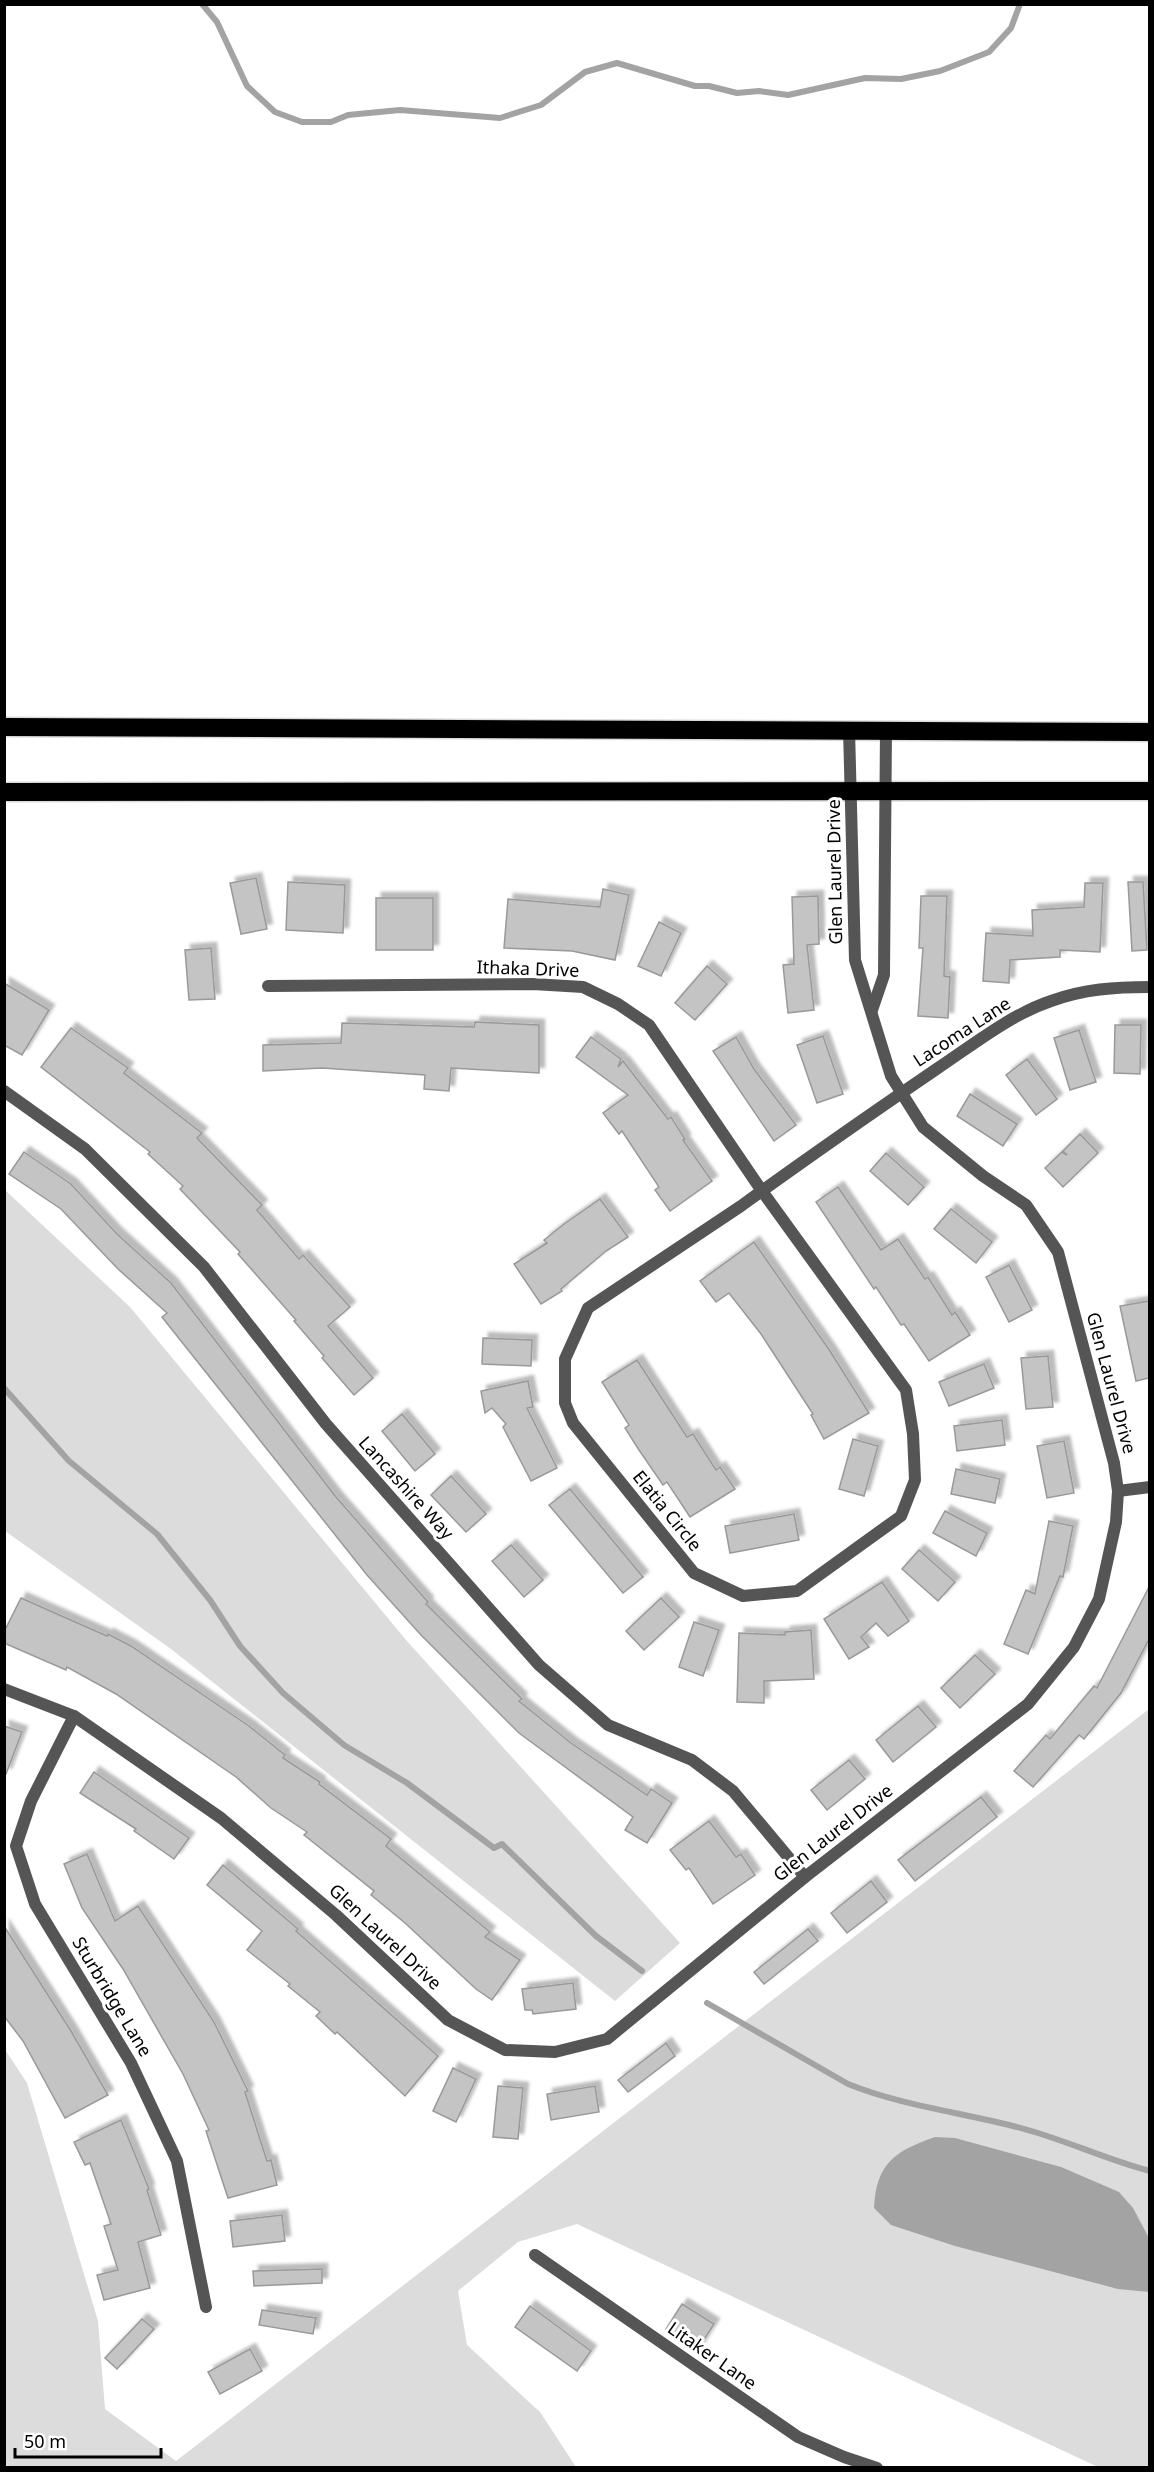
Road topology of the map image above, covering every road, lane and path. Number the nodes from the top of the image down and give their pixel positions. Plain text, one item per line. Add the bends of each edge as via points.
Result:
1 (4, 727) edge
2 (849, 729) junction
3 (886, 730) junction
4 (1149, 732) edge
5 (886, 790) junction
6 (852, 791) junction
7 (1149, 791) edge
8 (4, 792) edge
9 (268, 986) dead end
10 (1149, 987) edge
11 (872, 1010) junction
12 (4, 1091) edge
13 (901, 1093) junction
14 (762, 1191) junction
15 (1149, 1488) edge
16 (1118, 1491) junction
17 (4, 1689) edge
18 (74, 1716) junction
19 (805, 1878) junction
20 (535, 2255) dead end
21 (206, 2307) dead end
22 (877, 2468) edge

1 - 2 highway
2 - 3 highway
2 - 6 street, Glen Laurel Drive
3 - 4 highway
3 - 5 street
5 - 6 highway
5 - 7 highway
5 - 11 street via 884,975
6 - 8 highway
6 - 11 street, Glen Laurel Drive via 855,960
9 - 14 street, Ithaka Drive via 583,987 649,1025
10 - 13 street, Lacoma Lane via 1105,987 1051,1001 1015,1017
11 - 13 street, Glen Laurel Drive via 891,1076
12 - 19 street, Lancashire Way via 85,1149 204,1267 326,1424 539,1665 608,1725 692,1760 733,1791
13 - 14 street, Elatia Circle
13 - 16 street, Glen Laurel Drive via 923,1127 983,1176 1026,1204 1058,1252
14 - 14 street, Elatia Circle via 588,1308 565,1359 566,1403 573,1423 694,1573 743,1596 797,1590 901,1516 915,1480 906,1390
15 - 16 street
16 - 19 street, Glen Laurel Drive via 1111,1556 1099,1599 1074,1647 1028,1704
17 - 18 street, Glen Laurel Drive
18 - 19 street, Glen Laurel Drive via 221,1818 336,1915 448,2020 505,2050 555,2052 607,2039
18 - 21 street, Sturbridge Lane via 31,1801 16,1846 35,1904 131,2063 177,2161
20 - 22 street, Litaker Lane via 798,2437

